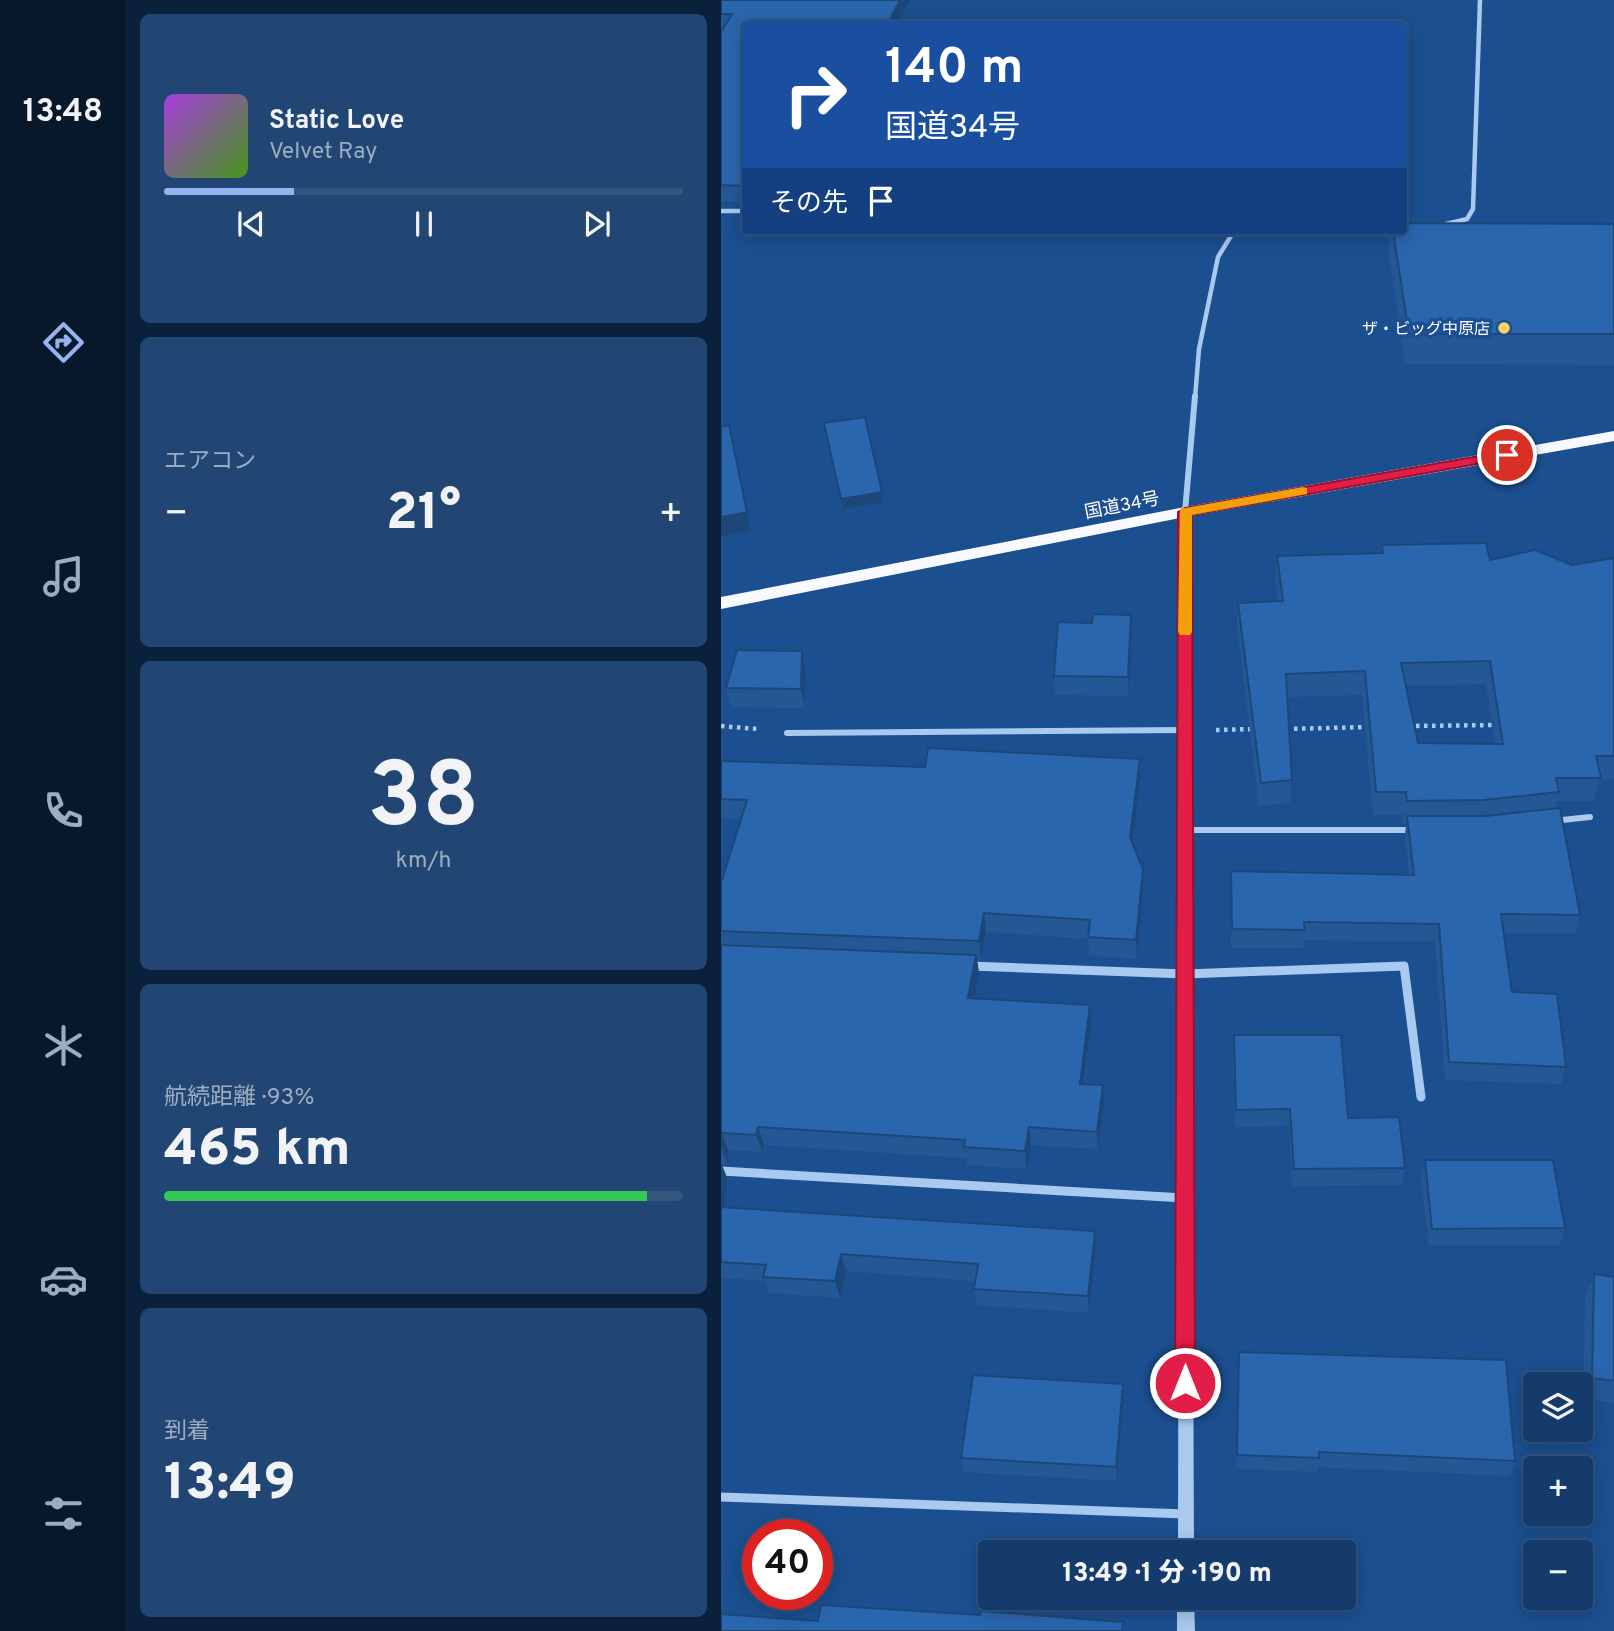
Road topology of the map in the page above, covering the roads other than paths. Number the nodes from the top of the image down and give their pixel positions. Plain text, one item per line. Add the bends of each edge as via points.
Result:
1 (1481, 0) edge
2 (721, 211) edge
3 (742, 211) edge
4 (1442, 225) edge
5 (1232, 235) edge
6 (1614, 436) edge
7 (1185, 512) junction
8 (721, 603) edge
9 (1185, 730) junction
10 (787, 733) road end
11 (1590, 817) dead end
12 (1549, 822) edge
13 (1185, 830) junction
14 (1427, 830) edge
15 (967, 966) edge
16 (1185, 975) junction
17 (1421, 1097) dead end
18 (721, 1171) edge
19 (1184, 1198) junction
20 (721, 1497) edge
21 (1186, 1514) junction
22 (1186, 1540) edge
23 (1186, 1610) edge
24 (1187, 1631) edge

1 - 4 street via 1473,209 1467,219
2 - 3 street
5 - 7 street via 1218,257 1199,349
6 - 7 highway, 国道34号
7 - 8 highway, 国道34号
7 - 9 street
9 - 10 street
9 - 13 street
11 - 12 street
13 - 14 street
13 - 16 street
15 - 16 street
16 - 17 street via 1404,966
16 - 19 street
18 - 19 street
19 - 21 street
20 - 21 street
21 - 22 street
23 - 24 street

